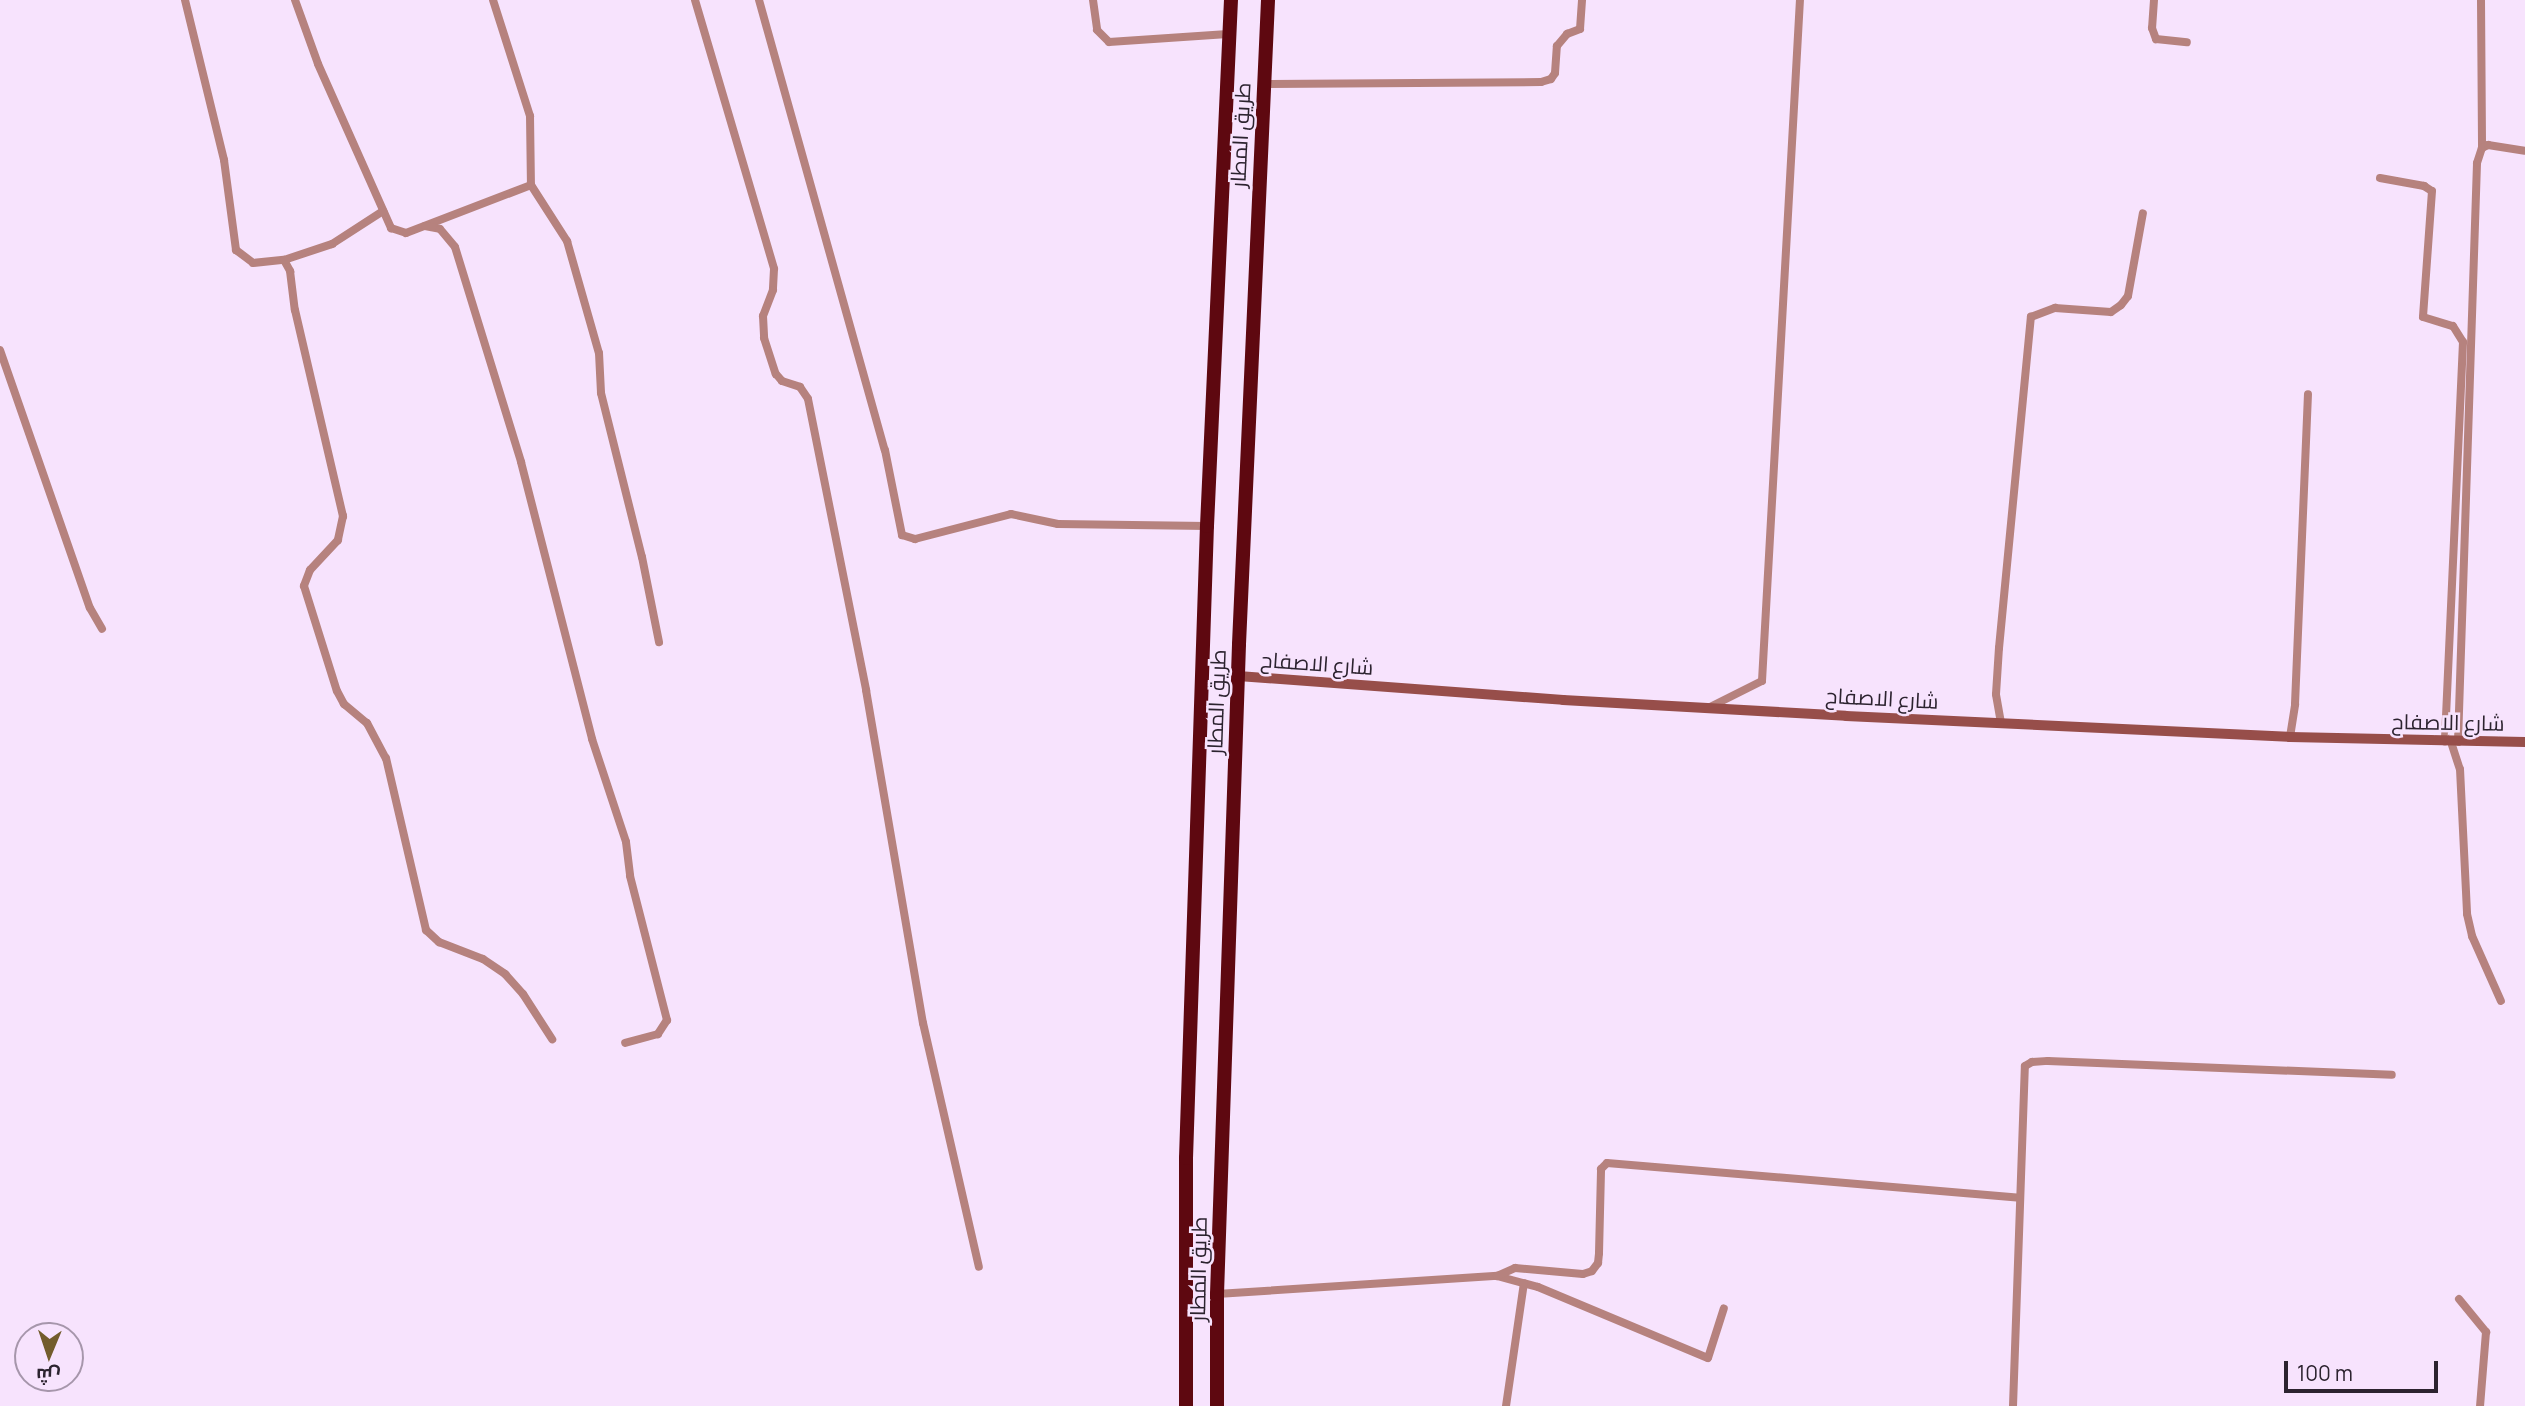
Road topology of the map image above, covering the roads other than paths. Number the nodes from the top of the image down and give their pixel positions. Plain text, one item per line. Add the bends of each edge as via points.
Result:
1 (185, 0) edge
2 (295, 0) edge
3 (493, 0) edge
4 (695, 0) edge
5 (759, 0) edge
6 (1093, 0) edge
7 (1231, 0) edge
8 (1268, 0) edge
9 (1582, 0) edge
10 (1800, 0) edge
11 (2154, 0) edge
12 (2481, 0) edge
13 (1228, 34) junction
14 (2187, 43) dead end
15 (1263, 84) junction
16 (2482, 148) junction
17 (2525, 151) edge
18 (2380, 178) dead end
19 (531, 184) junction
20 (383, 211) junction
21 (2143, 213) dead end
22 (425, 226) junction
23 (284, 260) junction
24 (0, 349) edge
25 (2308, 394) dead end
26 (1207, 526) junction
27 (102, 629) dead end
28 (659, 642) dead end
29 (1238, 676) junction
30 (1710, 707) junction
31 (2001, 723) junction
32 (2290, 737) junction
33 (2451, 742) junction
34 (2525, 742) edge
35 (2501, 1001) dead end
36 (552, 1039) dead end
37 (625, 1043) dead end
38 (2392, 1075) dead end
39 (2020, 1198) junction
40 (979, 1267) dead end
41 (1497, 1276) junction
42 (1524, 1283) junction
43 (1217, 1294) junction
44 (2459, 1299) dead end
45 (1724, 1308) dead end
46 (1186, 1406) edge
47 (1217, 1406) edge
48 (1506, 1406) edge
49 (2013, 1406) edge
50 (2480, 1406) edge

1 - 23 street via 224,160 236,250 253,263
2 - 20 street via 318,65
3 - 19 street via 530,116
4 - 40 street via 774,269 774,290 763,316 764,338 776,374 800,387 808,399 866,690 923,1023
5 - 26 street via 885,450 902,535 915,539 1011,514 1058,524
6 - 13 street via 1097,30 1109,42
7 - 13 highway, طريق المطار
8 - 15 highway, طريق المطار
9 - 15 street via 1580,29 1567,34 1557,46 1555,73 1541,82
10 - 30 street via 1762,681
11 - 14 street via 2156,39
12 - 16 street
13 - 26 highway, طريق المطار
15 - 29 highway, طريق المطار
16 - 17 street via 2495,144
16 - 33 street via 2477,174
18 - 33 street via 2432,191 2423,317 2453,326 2463,342
19 - 22 street
19 - 28 street via 567,241 599,353 601,393
20 - 22 street via 395,231 406,233
20 - 23 street via 332,244
21 - 31 street via 2122,305 2111,312 2055,308 2031,317 1996,694
22 - 37 street via 440,229 455,247 521,462 592,739 626,842 630,876 667,1020 658,1034
23 - 36 street via 343,516 338,540 310,570 304,586 337,691 344,704 367,723 386,758 426,930 439,942 483,959 505,974
24 - 27 street via 88,601
25 - 32 street
26 - 46 highway, طريق المطار via 1186,1158
29 - 30 street, شارع الاصفاح
29 - 43 highway, طريق المطار
30 - 31 street, شارع الاصفاح
31 - 32 street, شارع الاصفاح
32 - 33 street, شارع الاصفاح
33 - 34 street, شارع الاصفاح
33 - 35 street via 2459,765 2467,914
38 - 39 street via 2032,1062 2024,1069
39 - 41 street via 1607,1163 1601,1169 1599,1253 1592,1271 1515,1268
39 - 49 street
41 - 42 street
41 - 43 street
42 - 45 street via 1708,1358
42 - 48 street
43 - 47 highway, طريق المطار
44 - 50 street via 2486,1332

